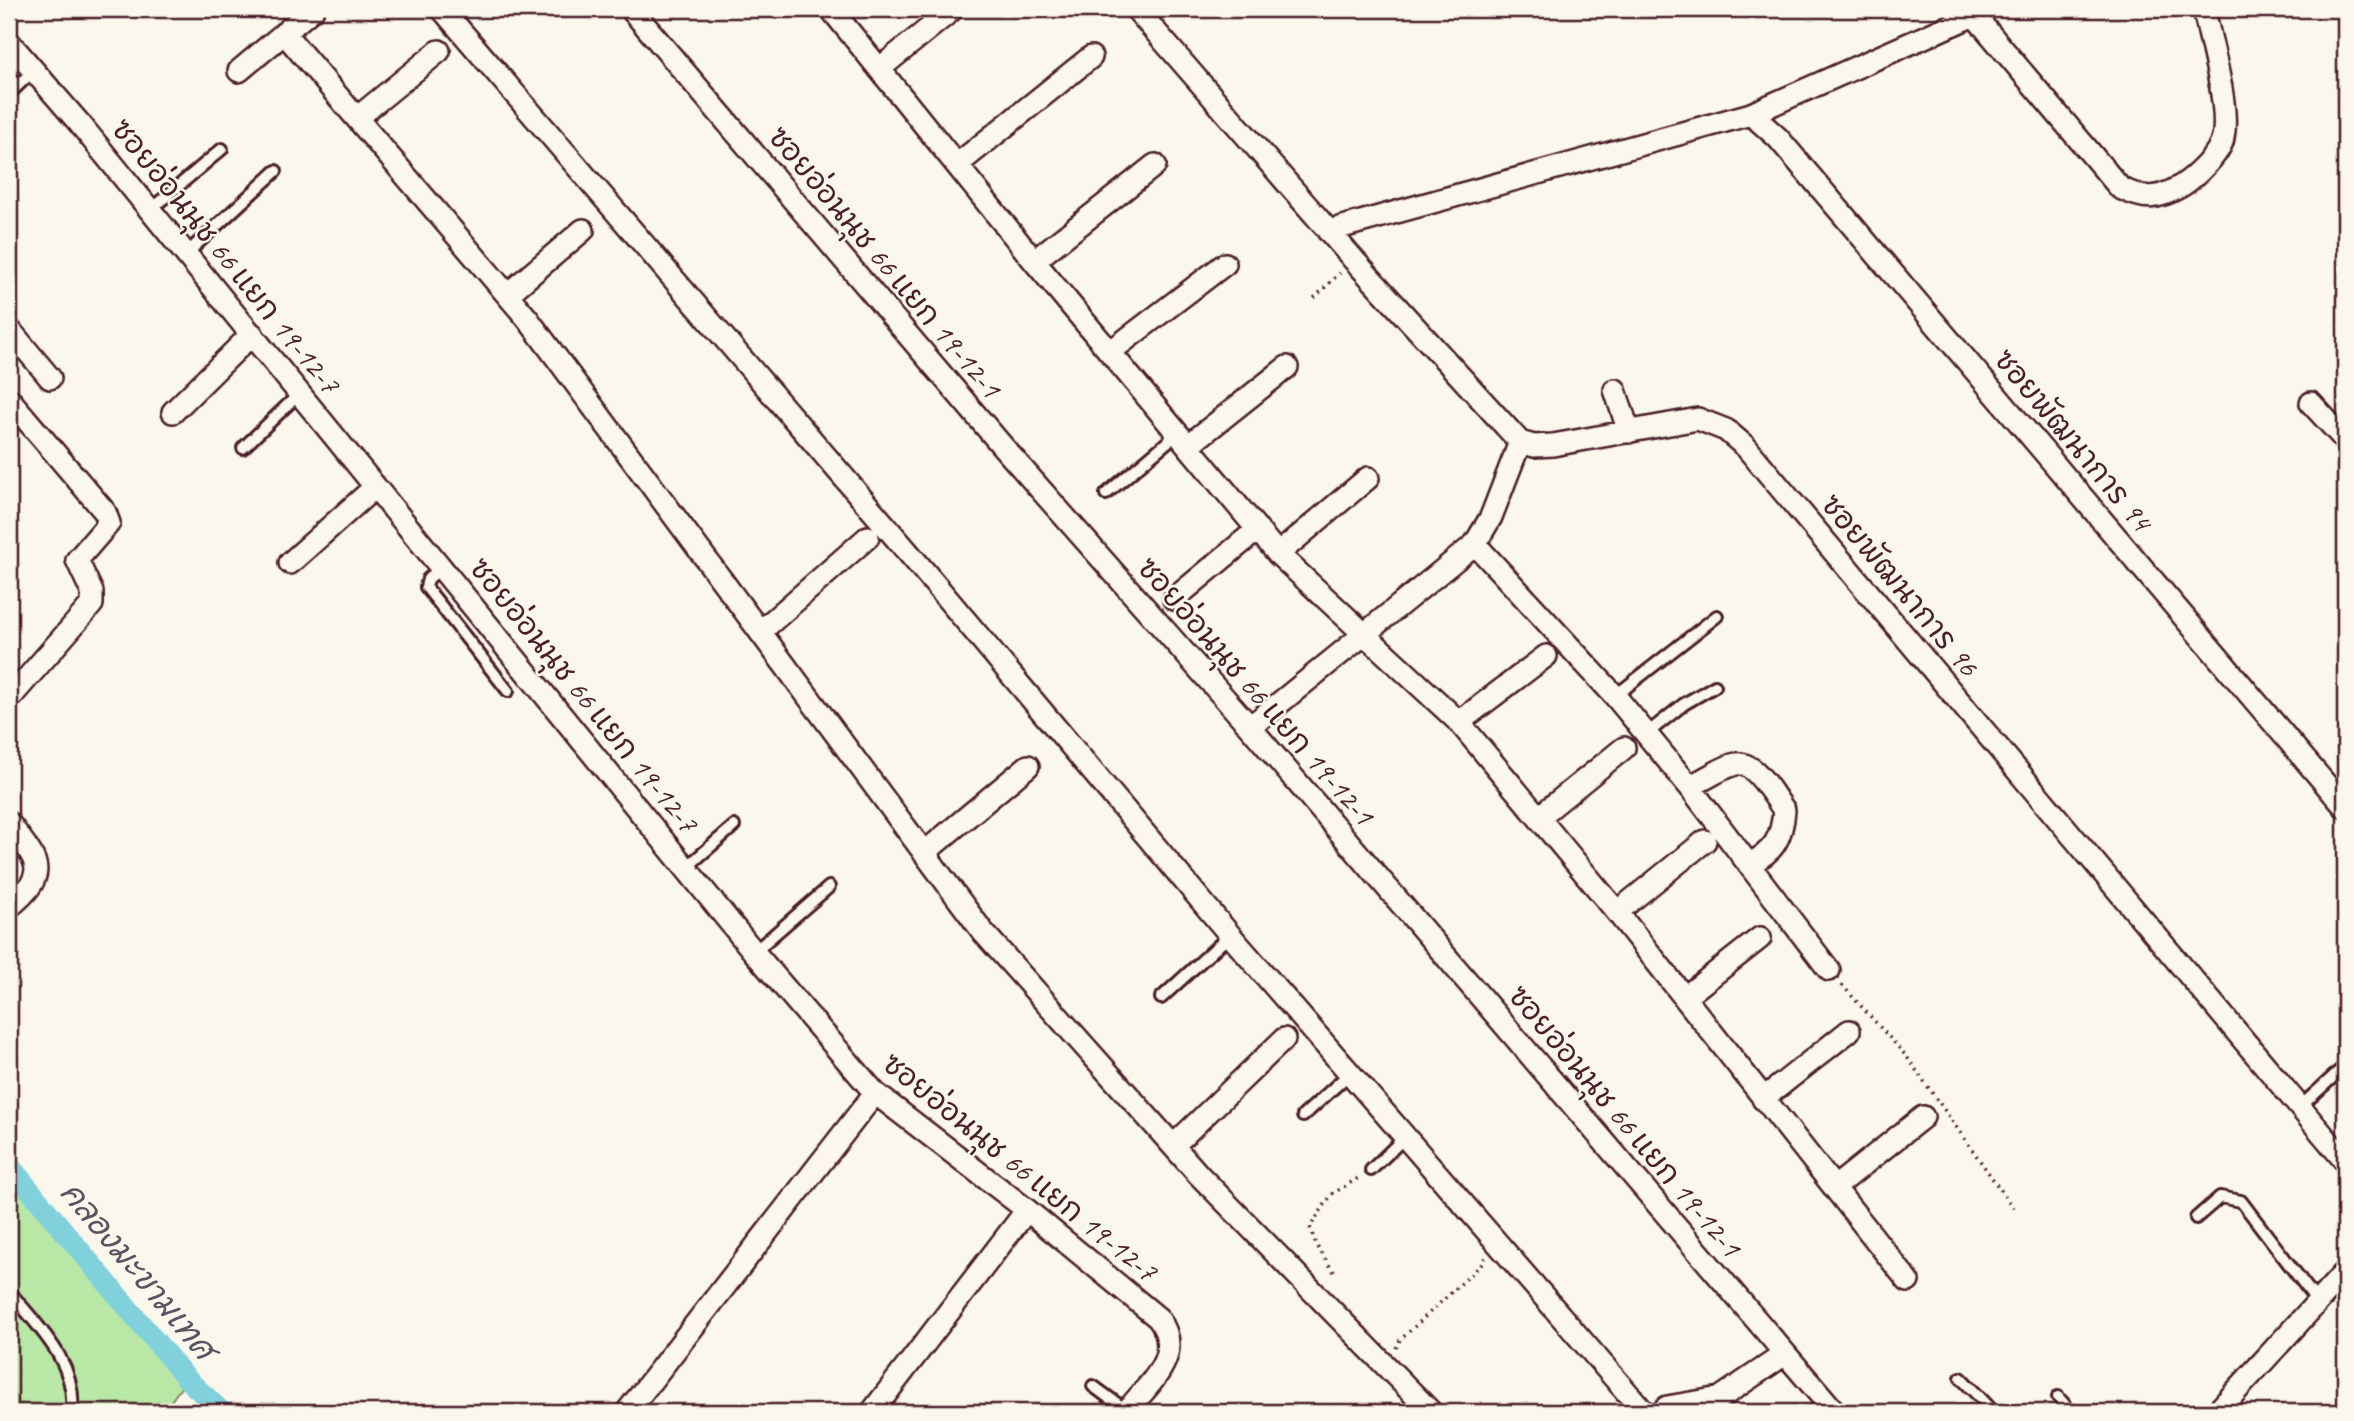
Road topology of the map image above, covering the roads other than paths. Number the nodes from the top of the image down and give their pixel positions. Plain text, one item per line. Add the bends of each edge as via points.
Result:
1 (313, 9) edge
2 (442, 9) edge
3 (631, 9) edge
4 (831, 9) edge
5 (953, 9) edge
6 (1136, 9) edge
7 (2204, 9) edge
8 (1974, 12) edge
9 (284, 33) junction
10 (9, 42) edge
11 (439, 51) dead end
12 (1091, 57) dead end
13 (879, 68) junction
14 (33, 71) junction
15 (239, 71) dead end
16 (9, 94) edge
17 (1751, 114) junction
18 (357, 118) junction
19 (222, 149) dead end
20 (958, 164) junction
21 (1155, 165) dead end
22 (276, 171) dead end
23 (150, 210) junction
24 (583, 230) dead end
25 (1328, 231) junction
26 (186, 254) junction
27 (1034, 261) junction
28 (1225, 264) dead end
29 (508, 294) junction
30 (9, 329) edge
31 (252, 334) junction
32 (1111, 351) junction
33 (1287, 367) dead end
34 (50, 378) dead end
35 (1615, 390) dead end
36 (300, 393) junction
37 (9, 399) edge
38 (2311, 403) dead end
39 (173, 412) dead end
40 (1629, 432) junction
41 (1183, 439) junction
42 (2345, 439) edge
43 (1520, 442) junction
44 (243, 448) dead end
45 (1368, 478) dead end
46 (375, 487) junction
47 (1106, 494) dead end
48 (1258, 528) junction
49 (867, 537) dead end
50 (1475, 544) junction
51 (1278, 554) junction
52 (290, 562) dead end
53 (442, 567) junction
54 (1174, 599) dead end
55 (1717, 616) dead end
56 (760, 632) junction
57 (1367, 634) junction
58 (1546, 656) dead end
59 (1715, 686) dead end
60 (508, 691) dead end
61 (1615, 696) junction
62 (9, 699) edge
63 (1459, 722) junction
64 (1250, 727) junction
65 (1645, 735) junction
66 (1624, 748) dead end
67 (1028, 766) dead end
68 (1689, 786) junction
69 (2345, 807) edge
70 (1539, 817) junction
71 (9, 823) edge
72 (734, 826) dead end
73 (1705, 841) dead end
74 (924, 853) junction
75 (1749, 864) junction
76 (687, 867) junction
77 (829, 887) dead end
78 (9, 907) edge
79 (1617, 912) junction
80 (1230, 935) junction
81 (1760, 938) dead end
82 (754, 951) junction
83 (1829, 970) road end
84 (1685, 997) junction
85 (1161, 998) dead end
86 (1849, 1031) dead end
87 (1284, 1038) dead end
88 (2345, 1066) edge
89 (1350, 1073) junction
90 (875, 1093) junction
91 (1763, 1099) junction
92 (2300, 1107) junction
93 (1303, 1116) dead end
94 (1923, 1116) dead end
95 (1405, 1137) junction
96 (1173, 1146) junction
97 (2345, 1161) edge
98 (1371, 1170) road end
99 (1834, 1188) junction
100 (1027, 1210) junction
101 (2196, 1218) dead end
102 (2345, 1272) edge
103 (1908, 1281) dead end
104 (9, 1291) edge
105 (2317, 1301) junction
106 (1785, 1354) junction
107 (1961, 1378) dead end
108 (1093, 1386) dead end
109 (2059, 1397) dead end
110 (72, 1412) edge
111 (627, 1412) edge
112 (872, 1412) edge
113 (1126, 1412) edge
114 (1431, 1412) edge
115 (1644, 1412) edge
116 (1661, 1412) edge
117 (1834, 1412) edge
118 (1994, 1412) edge
119 (2071, 1412) edge
120 (2217, 1412) edge

1 - 9 street
2 - 80 street
3 - 64 street, ซอยอ่อนนุช 66 แยก 19-12-1 via 1004,448
4 - 13 street
5 - 13 street
6 - 25 street
7 - 8 street via 2223,109 2223,140 2197,176 2166,195 2140,198 2120,188
8 - 17 street
9 - 15 street
9 - 18 street
10 - 14 street, ซอยอ่อนนุช 66 แยก 19-12-7
11 - 18 street
12 - 20 street
13 - 20 street
14 - 16 lane
14 - 23 street, ซอยอ่อนนุช 66 แยก 19-12-7
17 - 25 street
17 - 69 street, ซอยพัฒนาการ 94 via 1778,138
18 - 29 street
19 - 23 lane
20 - 27 street
21 - 27 street
22 - 26 lane
23 - 26 street, ซอยอ่อนนุช 66 แยก 19-12-7
24 - 29 street
25 - 43 street
26 - 31 street, ซอยอ่อนนุช 66 แยก 19-12-7
27 - 32 street
28 - 32 street
29 - 56 street
30 - 34 street
31 - 36 street, ซอยอ่อนนุช 66 แยก 19-12-7
31 - 39 street
32 - 41 street
33 - 41 street
35 - 40 street
36 - 44 lane
36 - 46 street, ซอยอ่อนนุช 66 แยก 19-12-7
37 - 62 street via 105,512 109,523 77,560 92,592 92,604
38 - 42 street
40 - 43 street, ซอยพัฒนาการ 96 via 1553,445
40 - 92 street, ซอยพัฒนาการ 96 via 1698,419 1726,430 1746,447
41 - 47 lane
41 - 48 street
43 - 50 street via 1491,517
45 - 51 street
46 - 52 street
46 - 53 street, ซอยอ่อนนุช 66 แยก 19-12-7
48 - 51 street
48 - 54 street
49 - 56 street
50 - 57 street
50 - 61 street
51 - 57 street
53 - 60 lane via 426,587
53 - 76 street, ซอยอ่อนนุช 66 แยก 19-12-7
55 - 61 lane
56 - 74 street
57 - 63 street
57 - 64 street
58 - 63 street
59 - 65 lane
61 - 65 street
63 - 70 street
64 - 106 street, ซอยอ่อนนุช 66 แยก 19-12-1
65 - 68 street
66 - 70 street
67 - 74 street
68 - 75 street
68 - 75 street via 1737,764 1747,766 1770,791 1784,810 1781,833 1768,852
70 - 79 street
71 - 78 street via 36,859 38,873
72 - 76 lane
73 - 79 street
74 - 96 street via 982,932
75 - 83 street
76 - 82 street, ซอยอ่อนนุช 66 แยก 19-12-7
77 - 82 lane
79 - 84 street
80 - 85 lane
80 - 89 street
81 - 84 street
82 - 90 street, ซอยอ่อนนุช 66 แยก 19-12-7
84 - 91 street
86 - 91 street
87 - 96 street
88 - 92 lane
89 - 93 lane
89 - 95 street
90 - 100 street, ซอยอ่อนนุช 66 แยก 19-12-7
90 - 111 street
91 - 99 street
92 - 97 street, ซอยพัฒนาการ 96
94 - 99 street
95 - 98 lane
95 - 115 street
96 - 114 street
99 - 103 street
100 - 112 street
100 - 113 street, ซอยอ่อนนุช 66 แยก 19-12-7 via 1168,1331 1171,1347 1164,1364
101 - 105 lane via 2220,1197 2241,1201
102 - 105 street
104 - 110 lane via 71,1377
105 - 120 street
106 - 116 street via 1720,1398
106 - 117 street, ซอยอ่อนนุช 66 แยก 19-12-1
107 - 118 lane
108 - 113 lane
109 - 119 lane

